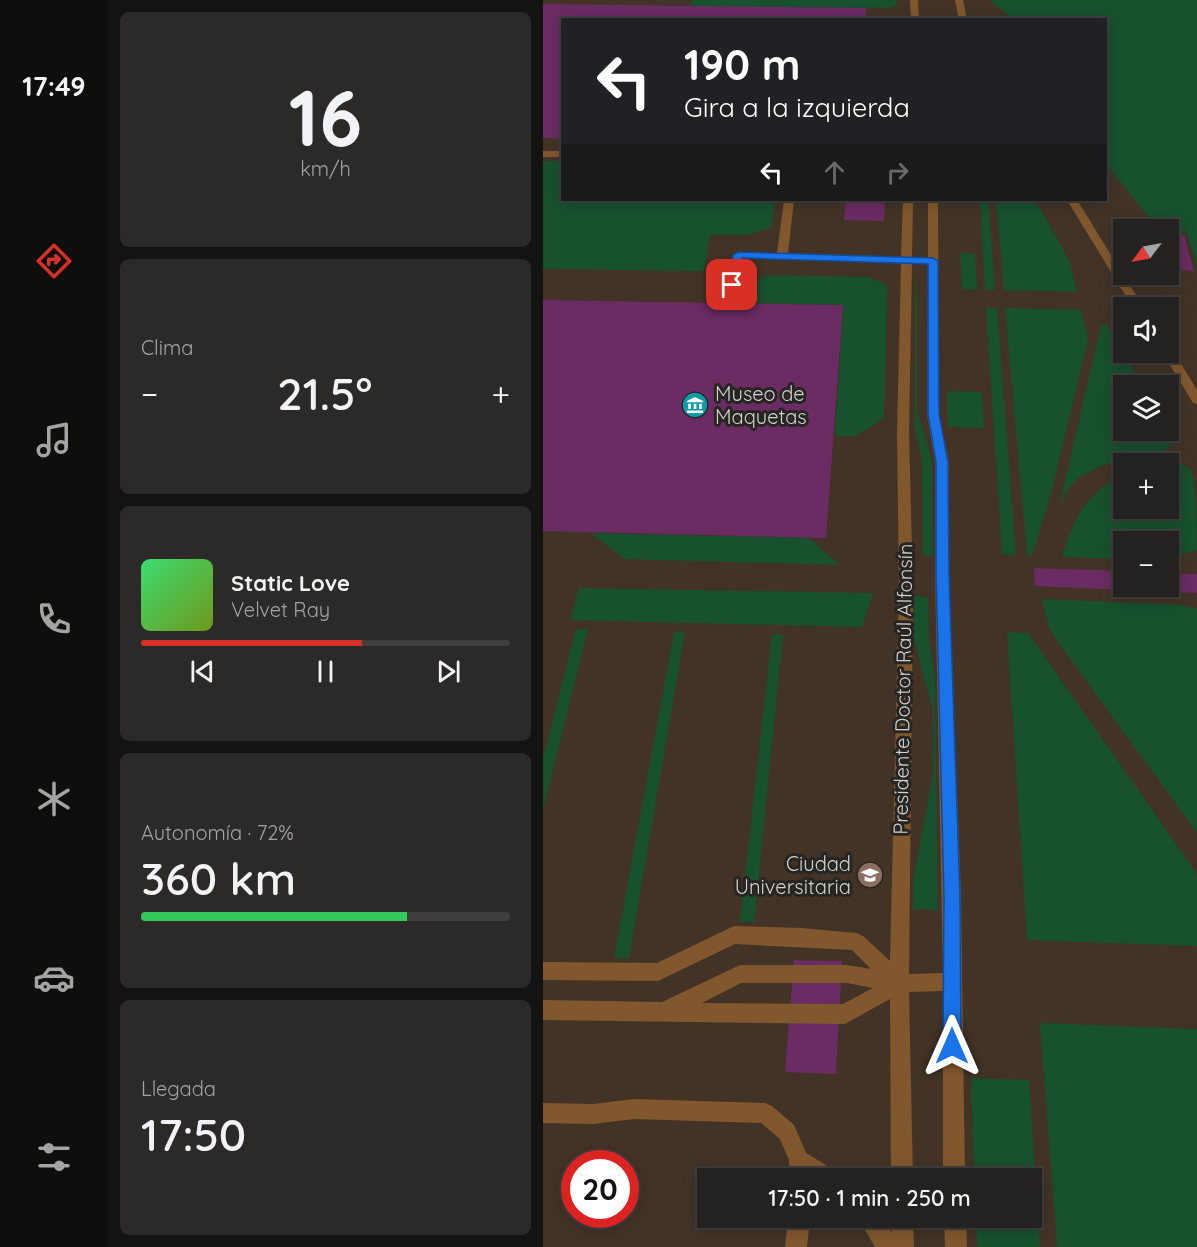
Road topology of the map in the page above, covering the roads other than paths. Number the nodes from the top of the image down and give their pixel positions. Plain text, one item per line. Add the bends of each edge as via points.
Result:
1 (914, 0) edge
2 (953, 0) edge
3 (960, 5) edge
4 (916, 18) edge
5 (543, 154) edge
6 (561, 154) edge
7 (789, 201) edge
8 (908, 201) edge
9 (933, 201) edge
10 (1073, 201) edge
11 (782, 257) junction
12 (907, 260) junction
13 (933, 261) junction
14 (1132, 297) edge
15 (729, 303) dead end
16 (1175, 363) edge
17 (1197, 400) edge
18 (543, 971) edge
19 (951, 982) junction
20 (900, 983) junction
21 (543, 1010) edge
22 (663, 1011) junction
23 (543, 1113) edge
24 (799, 1168) edge
25 (901, 1168) edge
26 (954, 1168) edge
27 (798, 1228) edge
28 (876, 1228) edge
29 (902, 1228) edge
30 (955, 1228) edge
31 (796, 1247) edge
32 (888, 1247) edge
33 (903, 1247) edge
34 (956, 1247) edge

1 - 4 lane
2 - 3 lane
5 - 6 lane
7 - 11 lane
8 - 12 lane, Presidente Doctor Raúl Alfonsín
9 - 13 lane, Presidente Doctor Raúl Alfonsín
10 - 14 lane
11 - 12 lane
11 - 15 lane via 738,255
12 - 13 lane
12 - 20 lane, Presidente Doctor Raúl Alfonsín
13 - 19 lane, Presidente Doctor Raúl Alfonsín via 933,414 942,462
16 - 17 lane
18 - 20 lane via 658,972 734,935 801,937 856,942
19 - 20 lane
19 - 26 lane, Presidente Doctor Raúl Alfonsín
20 - 22 lane via 845,1014
20 - 22 lane via 847,974 740,974
20 - 25 lane, Presidente Doctor Raúl Alfonsín
21 - 22 lane
23 - 24 lane via 593,1114 634,1109 765,1113 786,1132
27 - 31 lane
28 - 32 lane
29 - 33 lane
30 - 34 lane

